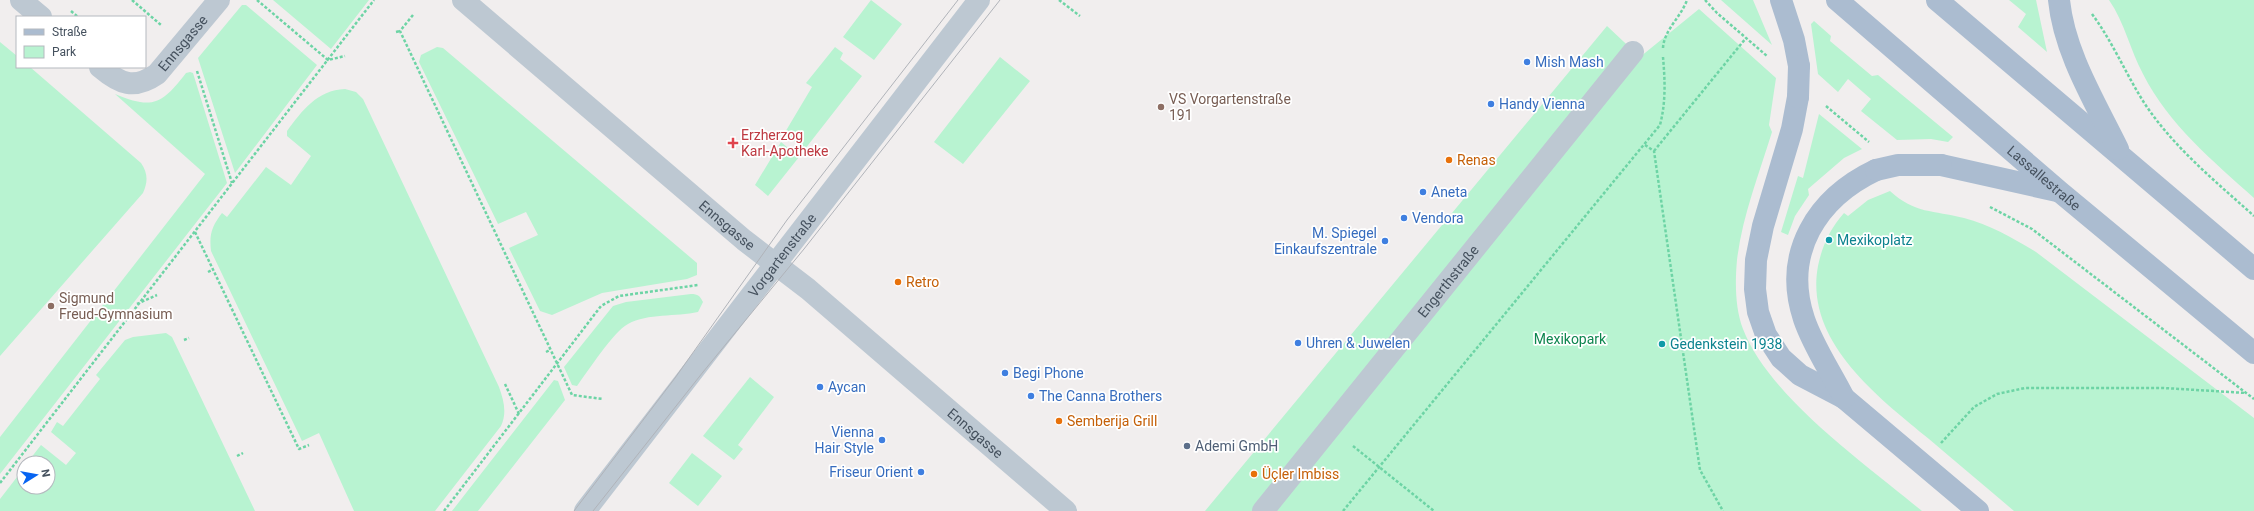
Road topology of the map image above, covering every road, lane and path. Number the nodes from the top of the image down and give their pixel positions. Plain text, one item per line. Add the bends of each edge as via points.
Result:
1 (21, 0) edge
2 (132, 0) edge
3 (219, 0) edge
4 (257, 0) edge
5 (374, 0) edge
6 (463, 0) edge
7 (979, 0) edge
8 (1059, 0) edge
9 (1688, 0) edge
10 (1705, 0) edge
11 (1781, 0) edge
12 (1837, 0) edge
13 (1937, 0) edge
14 (2059, 0) edge
15 (2091, 12) dead end
16 (413, 15) dead end
17 (40, 16) edge
18 (1080, 16) dead end
19 (400, 31) junction
20 (396, 32) dead end
21 (1746, 38) junction
22 (344, 40) junction
23 (345, 44) dead end
24 (179, 49) junction
25 (1633, 52) dead end
26 (345, 56) dead end
27 (1770, 59) dead end
28 (328, 60) junction
29 (101, 68) edge
30 (1825, 105) dead end
31 (1645, 145) junction
32 (1874, 146) dead end
33 (1654, 151) junction
34 (2122, 157) junction
35 (232, 184) junction
36 (2060, 192) junction
37 (1982, 205) dead end
38 (2254, 216) edge
39 (195, 232) junction
40 (774, 263) junction
41 (2254, 269) edge
42 (212, 270) junction
43 (208, 272) dead end
44 (155, 281) junction
45 (157, 284) dead end
46 (698, 285) dead end
47 (157, 295) dead end
48 (136, 305) junction
49 (189, 338) dead end
50 (184, 340) dead end
51 (550, 350) junction
52 (546, 352) dead end
53 (2254, 353) edge
54 (557, 364) junction
55 (505, 384) dead end
56 (2247, 394) junction
57 (1844, 398) junction
58 (603, 399) dead end
59 (2254, 399) edge
60 (519, 414) junction
61 (1330, 427) junction
62 (309, 445) dead end
63 (243, 453) dead end
64 (238, 456) dead end
65 (1922, 464) junction
66 (1378, 468) junction
67 (0, 483) edge
68 (444, 511) edge
69 (585, 511) edge
70 (1066, 511) edge
71 (1263, 511) edge
72 (1343, 511) edge
73 (1434, 511) edge
74 (1723, 511) edge
75 (1978, 511) edge

1 - 17 street
2 - 24 path via 163,27 164,35
3 - 24 street, Ennsgasse
4 - 28 path
5 - 22 path
6 - 40 street, Ennsgasse
7 - 40 street, Vorgartenstraße
8 - 18 path
9 - 31 path via 1683,12 1664,38 1664,112 1660,125
10 - 21 path
11 - 57 main road, bridge via 1794,40 1799,66 1798,96 1792,129 1763,226 1756,260 1754,289 1766,335 1781,358 1800,375
12 - 36 main road, Lassallestraße
13 - 34 main road
14 - 34 main road via 2067,36 2085,83
15 - 38 path via 2143,101 2167,134 2187,156
16 - 19 path
19 - 20 path
19 - 51 path
21 - 27 path
21 - 33 path
22 - 23 path
22 - 28 path
24 - 29 street, Ennsgasse via 157,74 137,84 125,83
24 - 35 path via 194,62
25 - 61 street, Engerthstraße
26 - 28 path
28 - 35 path
30 - 32 path
31 - 33 path
31 - 66 path
33 - 74 path via 1700,470
34 - 41 main road
35 - 39 path
36 - 53 main road, Lassallestraße
36 - 57 main road, bridge via 1940,165 1898,165 1876,170 1854,182 1822,210 1811,225 1801,248 1798,292 1812,338
37 - 56 path via 2032,229
39 - 42 path
39 - 44 path
40 - 69 street, Vorgartenstraße
40 - 70 street, Ennsgasse
42 - 43 path
42 - 62 path via 299,449
44 - 45 path
44 - 48 path
46 - 54 path via 612,298 601,306
47 - 48 path
48 - 67 path
49 - 50 path
51 - 52 path
51 - 54 path
54 - 58 path via 572,395
54 - 60 path
55 - 60 path
56 - 59 path
56 - 65 path via 2164,388 2025,388 1997,394 1974,406
57 - 65 main road
60 - 68 path
61 - 66 path
61 - 71 street, Engerthstraße
63 - 64 path
65 - 75 main road
66 - 72 path
66 - 73 path

